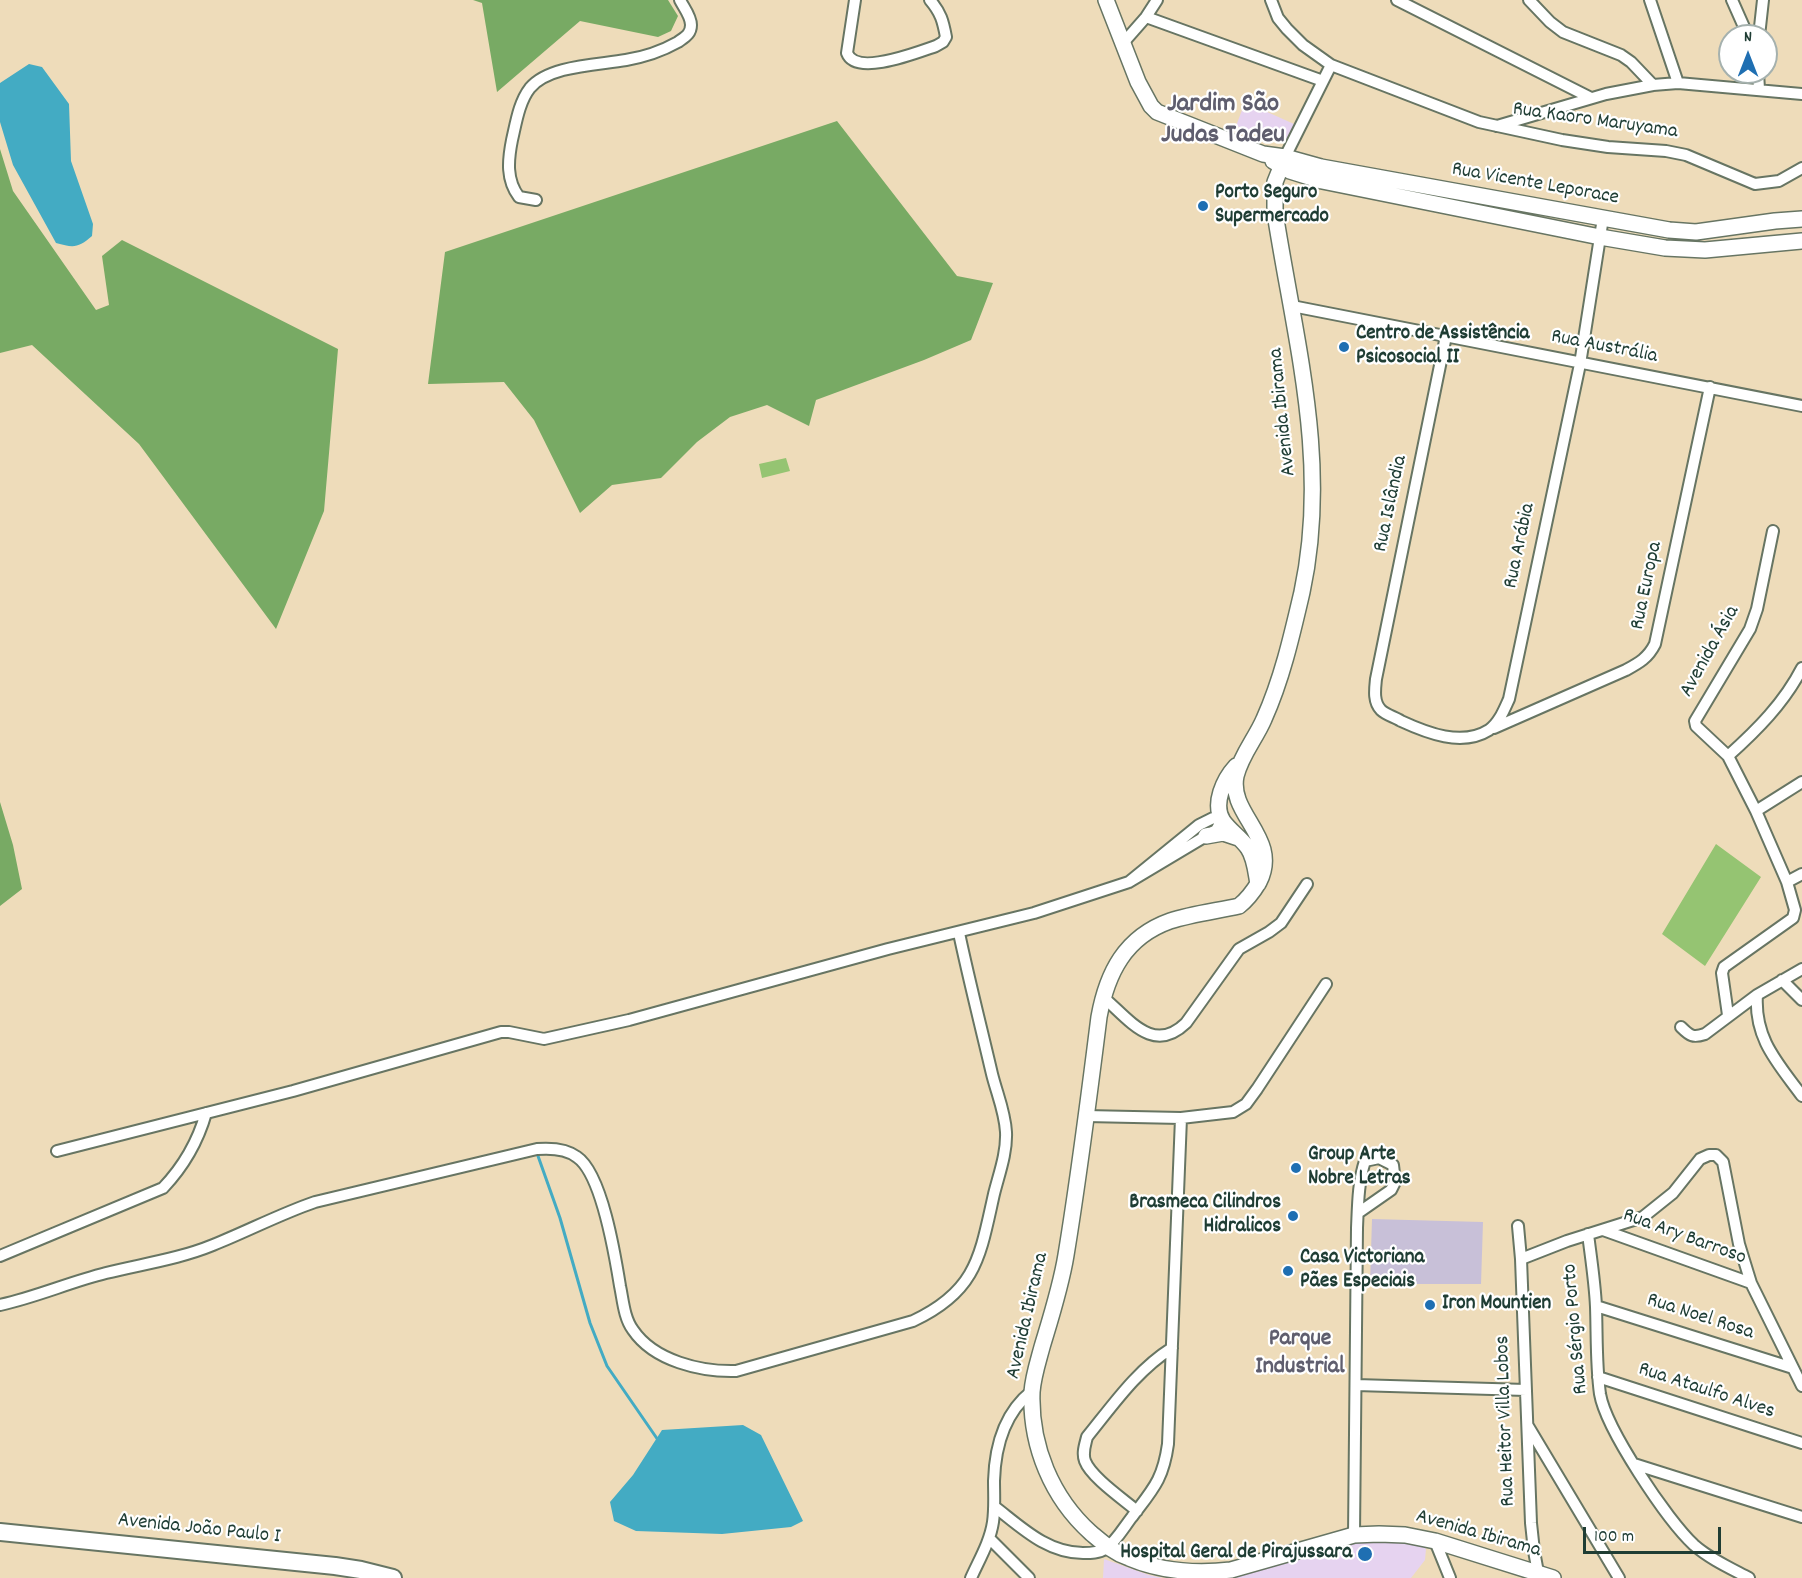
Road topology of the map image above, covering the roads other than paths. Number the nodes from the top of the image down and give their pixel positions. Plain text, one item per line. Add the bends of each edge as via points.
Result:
1 (680, 0) edge
2 (855, 0) edge
3 (930, 0) edge
4 (1106, 0) edge
5 (1157, 0) edge
6 (1271, 0) edge
7 (1397, 0) edge
8 (1529, 0) edge
9 (1650, 0) edge
10 (1732, 0) edge
11 (1763, 0) edge
12 (1146, 17) junction
13 (1761, 23) edge
14 (1742, 24) edge
15 (1124, 42) junction
16 (1331, 65) junction
17 (1323, 81) junction
18 (1678, 82) junction
19 (1759, 84) edge
20 (1653, 85) junction
21 (1759, 89) junction
22 (1802, 94) edge
23 (1591, 99) junction
24 (1494, 127) junction
25 (1283, 161) junction
26 (1802, 168) edge
27 (536, 200) dead end
28 (1603, 218) junction
29 (1802, 219) edge
30 (1600, 237) junction
31 (1802, 241) edge
32 (1292, 306) junction
33 (1446, 336) junction
34 (1580, 364) junction
35 (1710, 387) junction
36 (1802, 406) edge
37 (1773, 531) dead end
38 (1802, 668) edge
39 (1491, 729) junction
40 (1728, 756) junction
41 (1242, 761) junction
42 (1802, 782) edge
43 (1235, 790) junction
44 (1756, 811) junction
45 (1222, 820) junction
46 (1250, 822) junction
47 (1206, 837) junction
48 (1238, 838) junction
49 (1802, 874) edge
50 (1129, 882) junction
51 (1787, 882) junction
52 (1257, 884) junction
53 (1307, 884) dead end
54 (959, 933) junction
55 (1802, 969) edge
56 (1782, 980) junction
57 (1326, 984) dead end
58 (1757, 995) junction
59 (1103, 997) junction
60 (1802, 1000) edge
61 (1728, 1015) junction
62 (1681, 1027) dead end
63 (1802, 1096) edge
64 (206, 1113) junction
65 (1086, 1116) junction
66 (1181, 1118) junction
67 (57, 1151) dead end
68 (1358, 1213) junction
69 (1518, 1226) dead end
70 (1603, 1230) junction
71 (1588, 1234) junction
72 (0, 1256) edge
73 (1521, 1259) junction
74 (1751, 1283) junction
75 (0, 1305) edge
76 (1596, 1305) junction
77 (1172, 1348) junction
78 (1793, 1368) junction
79 (1598, 1377) junction
80 (1356, 1385) junction
81 (1802, 1386) edge
82 (1526, 1390) junction
83 (1032, 1391) junction
84 (1528, 1425) junction
85 (1802, 1443) edge
86 (1634, 1464) junction
87 (995, 1507) junction
88 (1137, 1511) junction
89 (1802, 1517) edge
90 (0, 1532) edge
91 (1354, 1535) junction
92 (989, 1538) junction
93 (1435, 1541) junction
94 (1108, 1547) junction
95 (1538, 1576) edge
96 (393, 1578) edge
97 (971, 1578) edge
98 (1029, 1578) edge
99 (1450, 1578) edge
100 (1553, 1578) edge
101 (1618, 1578) edge
102 (1749, 1578) edge

1 - 27 street via 692,26 689,34 678,41 650,54 557,72 531,87 519,111 509,166 513,190 519,197
2 - 3 street via 847,53 860,64 876,63 943,42 943,20
4 - 15 main road, Rua Vicente Leporace
5 - 12 street
6 - 16 street, Rua Kaoro Maruyama via 1287,29
7 - 23 street
8 - 20 street via 1563,32 1621,55
9 - 18 street
10 - 14 street
11 - 13 street
12 - 15 street
12 - 17 street
15 - 25 main road, Rua Vicente Leporace via 1138,82 1157,112
16 - 17 street
16 - 24 street, Rua Kaoro Maruyama
17 - 25 street
18 - 20 street
18 - 21 street
19 - 21 street
20 - 23 street
21 - 22 street
23 - 24 street
24 - 26 street, Rua Kaoro Maruyama via 1608,147 1686,154 1755,184 1779,181
25 - 28 main road, Rua Vicente Leporace
25 - 30 main road via 1322,181
25 - 32 main road, Avenida Ibirama via 1275,182 1275,213
28 - 29 main road, Rua Vicente Leporace via 1696,232
28 - 30 street, Rua Arábia
30 - 31 main road via 1698,250
30 - 34 street, Rua Arábia
32 - 33 street, Rua Austrália
32 - 41 main road, Avenida Ibirama via 1311,426 1311,536 1302,591 1278,683
33 - 34 street, Rua Austrália
33 - 39 street, Rua Islândia via 1375,696 1381,710 1443,737 1479,735
34 - 35 street, Rua Austrália
34 - 39 street, Rua Arábia via 1509,699
35 - 36 street, Rua Austrália
35 - 39 street, Rua Europa via 1651,652 1641,663
37 - 40 street, Avenida Ásia via 1750,629 1695,721
38 - 40 street via 1772,713
40 - 44 street, Avenida Ásia
41 - 43 main road, Avenida Ibirama
41 - 45 main road, Avenida Ibirama via 1222,790 1218,806
42 - 44 street
43 - 45 main road
43 - 46 main road, Avenida Ibirama
44 - 51 street, Avenida Ásia
45 - 46 main road
45 - 47 street
45 - 48 main road
45 - 50 street via 1213,818 1199,825
46 - 52 main road, Avenida Ibirama via 1264,850 1265,867
47 - 48 main road via 1222,833
47 - 50 street
48 - 52 main road via 1251,853
49 - 51 street
50 - 54 street
51 - 61 street, Avenida Ásia via 1795,910 1793,918 1724,967
52 - 59 main road, Avenida Ibirama via 1239,906 1171,921 1149,931 1119,958
53 - 59 street via 1281,923 1239,949 1186,1023 1169,1035 1153,1036 1143,1031
54 - 64 street via 544,1039 501,1032
54 - 75 street via 1004,1116 1005,1148 981,1250 971,1275 958,1292 933,1312 913,1321 736,1371 687,1366 656,1350 632,1329 593,1176 576,1155 547,1148 315,1202 193,1252
55 - 56 street
56 - 58 street
56 - 60 street
57 - 66 street via 1246,1104 1233,1112
58 - 61 street
58 - 63 street via 1756,1018 1764,1041
59 - 65 main road, Avenida Ibirama
61 - 62 street via 1696,1037
64 - 67 street
64 - 72 street via 201,1133 163,1188
65 - 66 street
65 - 83 main road, Avenida Ibirama via 1065,1260
66 - 77 street
68 - 68 street via 1391,1190 1395,1182 1393,1165 1378,1158 1365,1161
68 - 80 street
69 - 73 street, Rua Heitor Villa Lobos
70 - 71 street
70 - 74 street, Rua Ary Barroso
70 - 74 street via 1651,1212 1674,1193 1700,1159 1716,1155 1723,1162
71 - 73 street
71 - 76 street, Rua Sérgio Porto
73 - 82 street, Rua Heitor Villa Lobos
74 - 78 street
76 - 78 street, Rua Noel Rosa
76 - 79 street, Rua Sérgio Porto
77 - 88 street via 1165,1463 1157,1486
77 - 88 street via 1142,1369 1087,1437 1084,1446 1085,1462 1091,1471
78 - 81 street
79 - 85 street, Rua Ataulfo Alves
79 - 86 street, Rua Sérgio Porto via 1607,1416
80 - 82 street
80 - 91 street
82 - 84 street, Rua Heitor Villa Lobos
83 - 87 street via 1016,1406 1000,1435 995,1461
83 - 94 main road, Avenida Ibirama via 1038,1445 1048,1478 1075,1519
84 - 95 street, Rua Heitor Villa Lobos via 1531,1523
84 - 101 street
86 - 89 street
86 - 102 street, Rua Sérgio Porto via 1687,1538 1705,1554
87 - 92 street
87 - 94 street via 1056,1549 1074,1553
88 - 94 street
90 - 96 main road, Avenida João Paulo I via 334,1566
91 - 93 main road, Avenida Ibirama via 1405,1535
91 - 94 main road, Avenida Ibirama via 1215,1572 1145,1564
92 - 97 street
92 - 98 street
93 - 95 main road, Avenida Ibirama
93 - 99 street
95 - 100 main road, Avenida Ibirama

